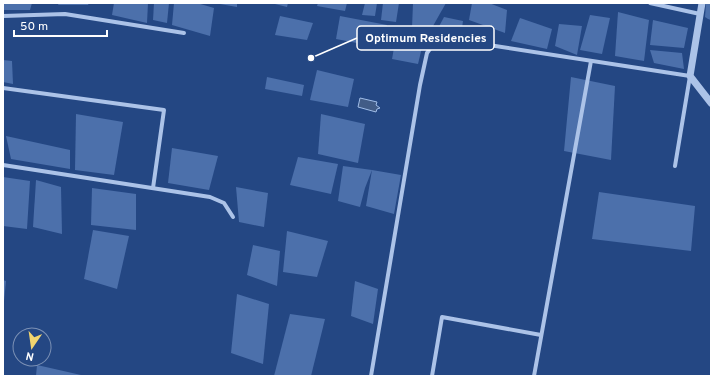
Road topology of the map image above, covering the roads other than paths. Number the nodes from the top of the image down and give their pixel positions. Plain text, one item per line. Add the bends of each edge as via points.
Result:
1 (650, 3) edge
2 (702, 3) edge
3 (700, 14) junction
4 (3, 16) edge
5 (184, 34) dead end
6 (591, 61) junction
7 (690, 76) junction
8 (3, 88) edge
9 (711, 103) edge
10 (3, 165) edge
11 (675, 166) dead end
12 (153, 188) junction
13 (233, 217) dead end
14 (541, 335) junction
15 (372, 376) edge
16 (432, 376) edge
17 (534, 376) edge

1 - 3 street
2 - 3 street
3 - 7 street
4 - 5 street via 65,14
6 - 7 street
6 - 14 street
6 - 15 street via 450,39 435,42 427,53
7 - 9 street
7 - 11 street
8 - 12 street via 164,110
10 - 12 street
12 - 13 street via 210,197 224,202
14 - 16 street via 442,317
14 - 17 street

